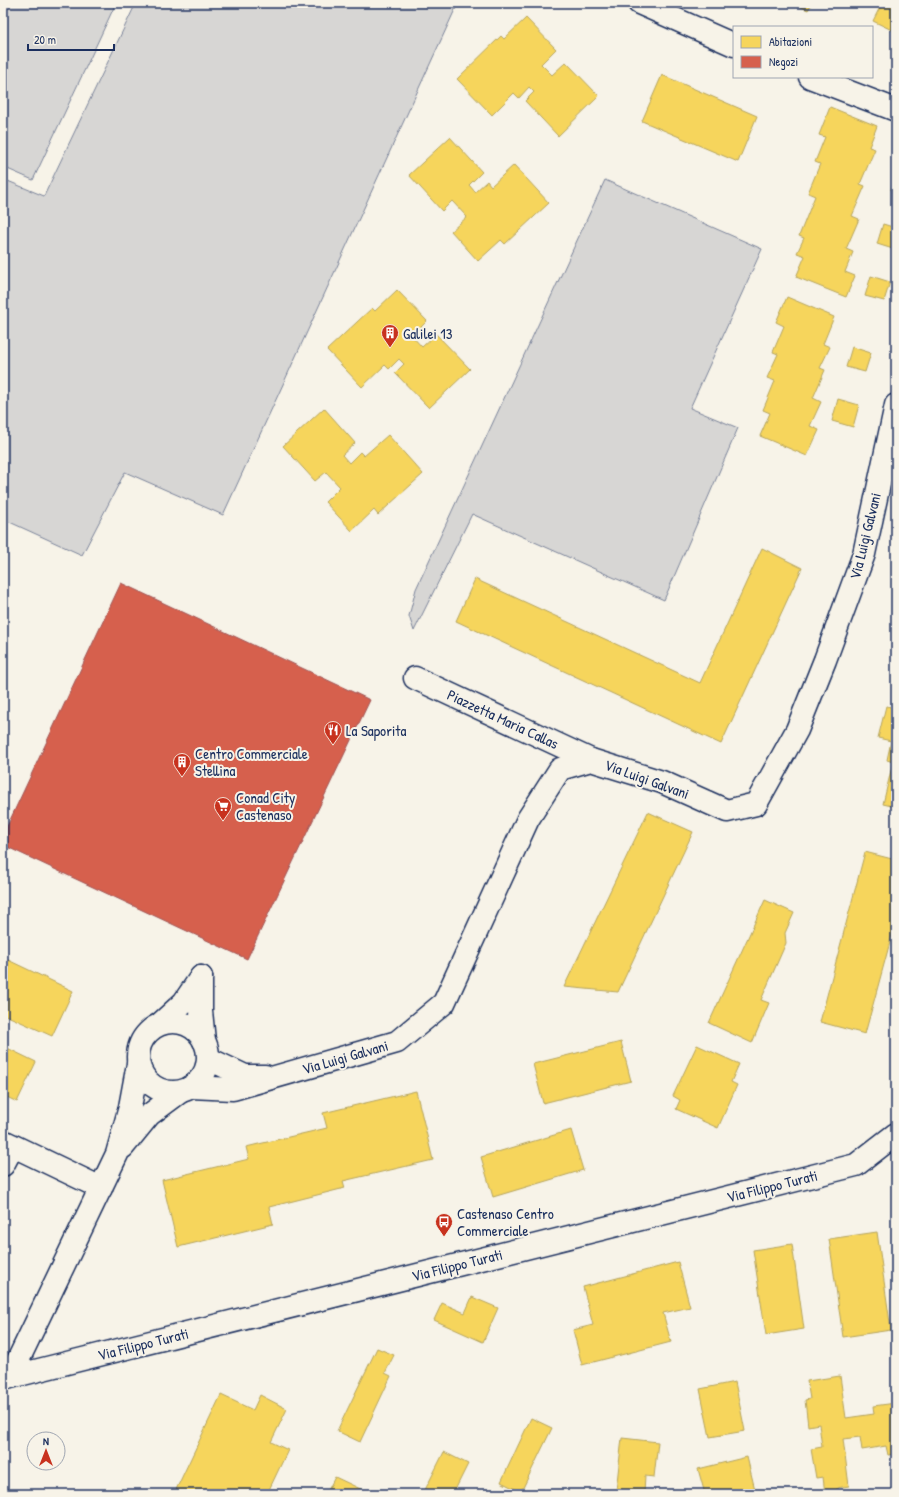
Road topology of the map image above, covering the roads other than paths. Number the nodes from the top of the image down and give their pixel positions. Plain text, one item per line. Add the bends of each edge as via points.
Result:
1 (639, 3) edge
2 (733, 45) edge
3 (813, 78) edge
4 (896, 110) edge
5 (896, 406) edge
6 (414, 678) dead end
7 (592, 760) junction
8 (160, 1024) junction
9 (206, 1050) junction
10 (138, 1064) junction
11 (274, 1076) junction
12 (186, 1090) junction
13 (896, 1134) edge
14 (8, 1143) edge
15 (117, 1154) junction
16 (3, 1165) edge
17 (101, 1188) junction
18 (7, 1378) edge

1 - 2 street
3 - 4 street
5 - 7 street, Via Luigi Galvani via 864,554 826,660 797,730 756,804 727,811 662,782
6 - 7 street, Piazzetta Maria Callas
7 - 11 street, Via Luigi Galvani via 560,769 528,819 444,1003 397,1042
8 - 9 street via 180,1022 190,1026 198,1032
8 - 9 street via 184,1002 201,977 201,1011
8 - 10 street via 149,1031 142,1040
9 - 11 street, Via Luigi Galvani via 245,1076
9 - 12 street via 206,1071 200,1080
10 - 12 street via 149,1083 158,1089 169,1093
10 - 15 street
11 - 12 street, Via Luigi Galvani via 233,1089
12 - 15 street via 149,1115
13 - 18 street, Via Filippo Turati via 856,1165
14 - 16 street
14 - 17 street
15 - 17 street, Via Filippo Turati
17 - 18 street, Via Filippo Turati

